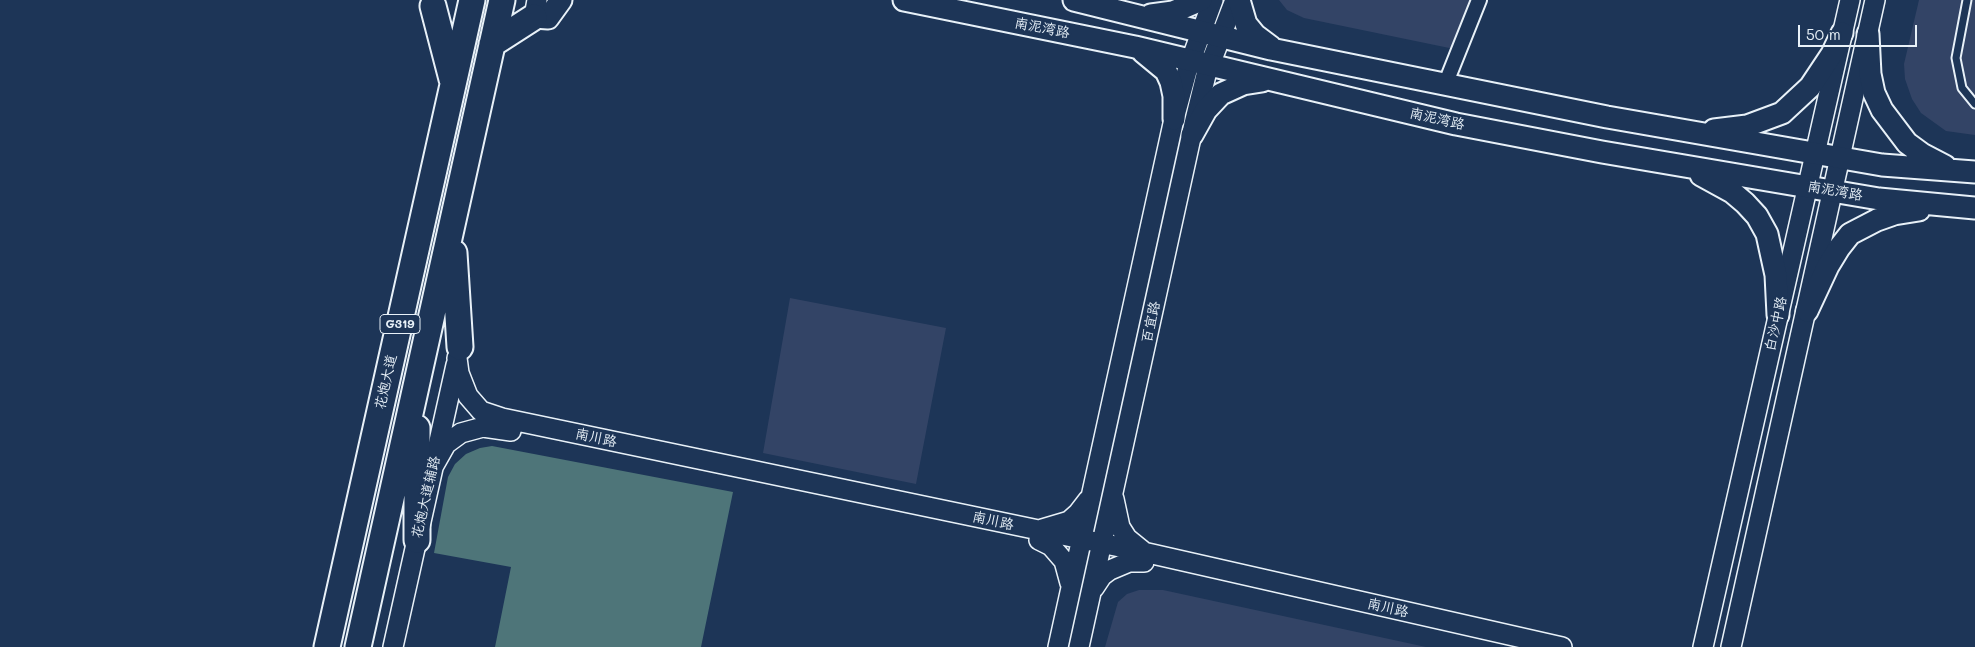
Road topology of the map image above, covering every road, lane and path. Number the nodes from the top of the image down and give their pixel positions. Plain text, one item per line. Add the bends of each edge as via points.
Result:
1 (472, 0) edge
2 (502, 0) edge
3 (561, 0) edge
4 (904, 0) edge
5 (1074, 0) edge
6 (1200, 0) edge
7 (1213, 0) edge
8 (1237, 0) edge
9 (1480, 0) edge
10 (1850, 0) edge
11 (1875, 0) edge
12 (1967, 0) edge
13 (433, 3) edge
14 (536, 9) edge
15 (1136, 14) junction
16 (1201, 31) junction
17 (1842, 33) junction
18 (1868, 34) junction
19 (1221, 36) junction
20 (492, 44) junction
21 (1129, 45) junction
22 (1276, 50) junction
23 (1200, 63) junction
24 (1273, 82) junction
25 (453, 84) junction
26 (1446, 85) junction
27 (1975, 104) edge
28 (1174, 119) junction
29 (1692, 132) junction
30 (1192, 135) junction
31 (1815, 154) junction
32 (1841, 158) junction
33 (1680, 165) junction
34 (1967, 172) edge
35 (1807, 187) junction
36 (1833, 191) junction
37 (1966, 207) edge
38 (452, 223) junction
39 (1807, 311) junction
40 (1778, 315) junction
41 (459, 353) junction
42 (416, 382) junction
43 (433, 467) junction
44 (1113, 491) junction
45 (1092, 492) junction
46 (1037, 535) junction
47 (417, 540) junction
48 (1080, 544) junction
49 (1101, 548) junction
50 (1147, 558) junction
51 (1070, 589) junction
52 (1090, 594) junction
53 (1738, 615) junction
54 (1704, 639) edge
55 (327, 647) edge
56 (358, 647) edge
57 (393, 647) edge
58 (1058, 647) edge
59 (1079, 647) edge
60 (1520, 647) edge
61 (1562, 647) edge
62 (1693, 647) edge
63 (1731, 647) edge
64 (1742, 647) edge

1 - 25 highway, 花炮大道 / G319
2 - 20 highway, G319
3 - 14 main road via 548,18
4 - 21 main road, 南泥湾路
5 - 15 main road
6 - 15 main road via 1173,12
7 - 16 street, 百宜路
8 - 19 street, 百宜路
8 - 22 main road via 1246,24
9 - 26 street
10 - 17 street, 白沙中路
11 - 18 street, 白沙中路
12 - 27 lane via 1956,58 1962,88
13 - 25 highway
14 - 20 highway
15 - 16 main road
16 - 19 main road
16 - 23 street, 百宜路
17 - 29 main road via 1810,87 1782,114 1747,126
17 - 31 street, 白沙中路
18 - 32 street, 白沙中路
18 - 34 main road via 1874,93 1886,116 1907,143 1922,154
19 - 22 main road
19 - 23 street, 百宜路
20 - 38 highway, G319
21 - 23 main road, 南泥湾路
21 - 28 main road via 1166,71 1174,96
22 - 26 main road
23 - 24 main road, 南泥湾路
23 - 28 street, 百宜路
23 - 30 street, 百宜路
24 - 30 main road via 1243,84 1221,94 1206,110
24 - 33 main road, 南泥湾路 via 1456,124
25 - 55 highway, 花炮大道 / G319
26 - 29 main road
28 - 45 street, 百宜路
29 - 31 main road
30 - 44 street, 百宜路
31 - 32 main road
31 - 35 street, 白沙中路
32 - 34 main road
32 - 36 street, 白沙中路
33 - 35 main road, 南泥湾路
33 - 40 main road via 1732,192 1756,216 1772,250
35 - 36 main road, 南泥湾路
35 - 40 street, 白沙中路
36 - 37 main road, 南泥湾路
36 - 39 street, 白沙中路
37 - 39 main road via 1894,214 1850,234 1832,260
38 - 41 highway
38 - 42 highway, G319
39 - 53 street, 白沙中路
40 - 54 street, 白沙中路
41 - 43 street, 花炮大道辅路
41 - 46 street, 南川路 via 459,374 468,396 488,415
42 - 47 highway
42 - 56 highway, G319
43 - 46 street, 南川路 via 446,444 461,433 473,428 499,428
43 - 47 street, 花炮大道辅路
44 - 49 street, 百宜路
44 - 50 street via 1120,527
45 - 46 street via 1078,514
45 - 48 street, 百宜路
46 - 48 street, 南川路
46 - 51 street via 1064,561
47 - 57 street, 花炮大道辅路
48 - 49 street, 南川路
48 - 51 street, 百宜路
49 - 50 street, 南川路
49 - 52 street, 百宜路
50 - 52 street via 1110,570
50 - 60 street, 南川路
50 - 61 street, 南川路
51 - 58 street, 百宜路
52 - 59 street, 百宜路
53 - 63 street, 白沙中路
53 - 64 street
54 - 62 street

